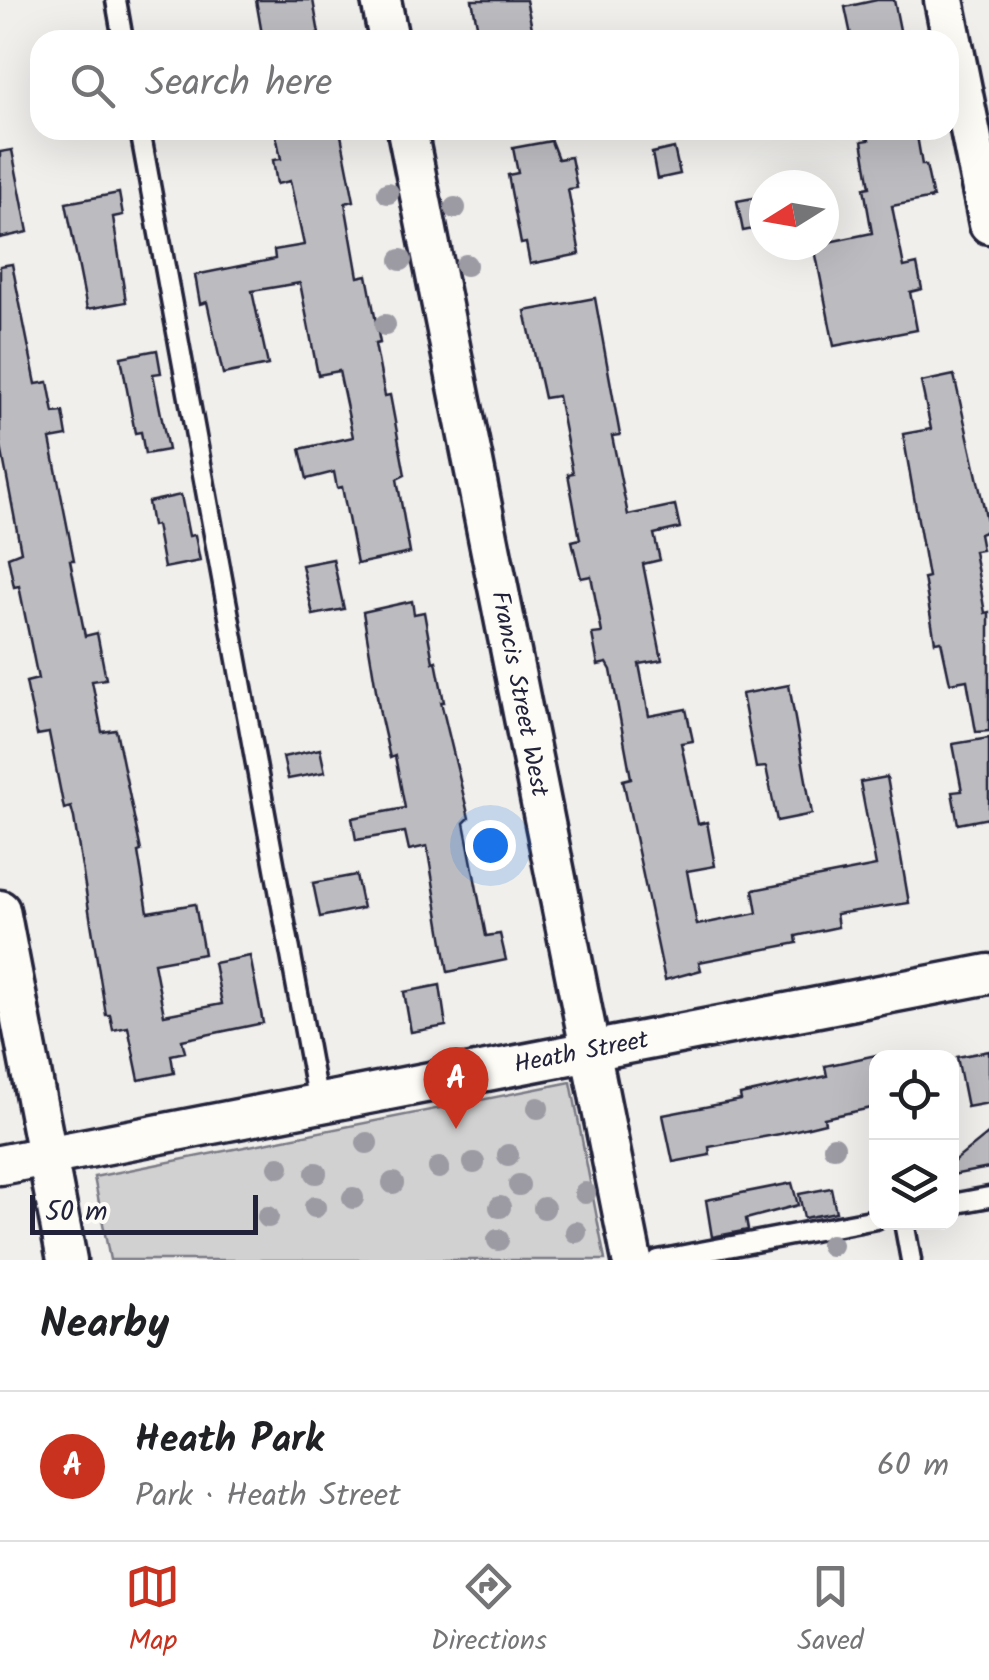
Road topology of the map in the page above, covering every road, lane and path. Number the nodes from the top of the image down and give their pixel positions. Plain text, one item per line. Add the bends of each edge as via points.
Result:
1 (116, 0) edge
2 (382, 0) edge
3 (944, 0) edge
4 (122, 30) edge
5 (388, 30) edge
6 (950, 30) edge
7 (959, 75) edge
8 (142, 140) edge
9 (409, 140) edge
10 (989, 224) edge
11 (0, 910) edge
12 (989, 974) edge
13 (590, 1051) junction
14 (318, 1103) junction
15 (47, 1155) junction
16 (0, 1165) edge
17 (989, 1197) edge
18 (959, 1203) edge
19 (869, 1220) edge
20 (906, 1230) edge
21 (67, 1260) edge
22 (632, 1260) edge
23 (658, 1260) edge
24 (912, 1260) edge

1 - 4 lane
2 - 5 street
3 - 6 street
7 - 10 street
8 - 14 lane
9 - 13 street, Francis Street West
11 - 15 street
12 - 13 street, Heath Street
13 - 14 street, Heath Street
13 - 22 street, Francis Street West
14 - 15 street, Heath Street
15 - 16 street, Heath Street
15 - 21 street
17 - 18 lane
19 - 23 lane
20 - 24 lane

